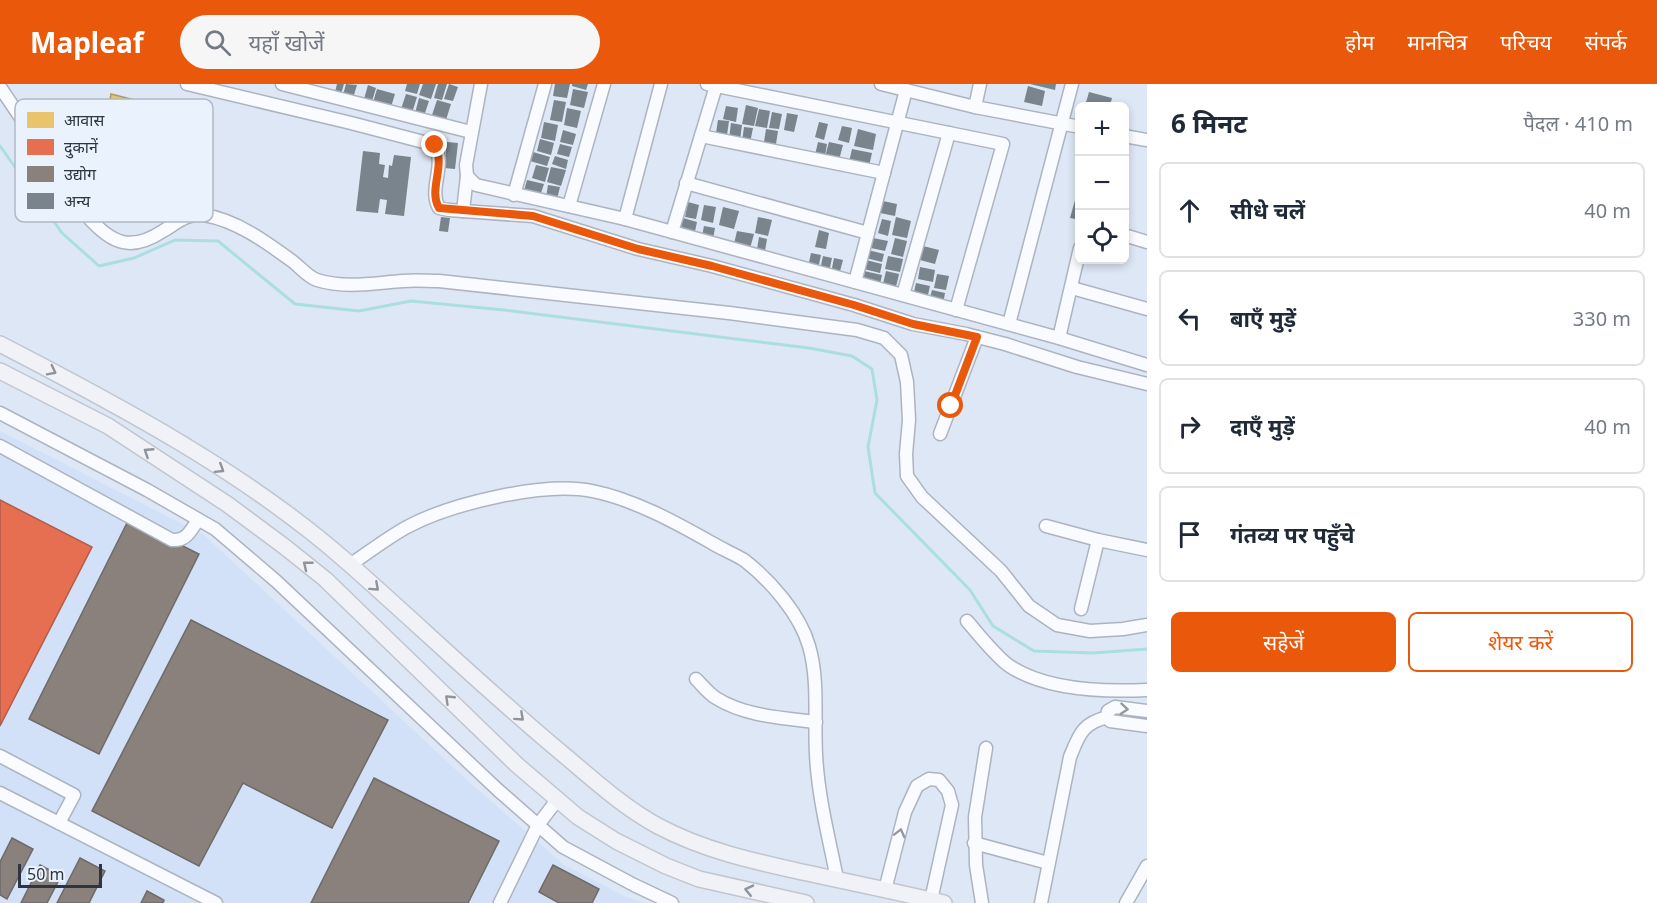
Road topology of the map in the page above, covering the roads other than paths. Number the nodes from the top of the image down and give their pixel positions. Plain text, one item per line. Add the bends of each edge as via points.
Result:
1 (187, 84) edge
2 (282, 84) edge
3 (481, 84) edge
4 (545, 84) edge
5 (604, 84) edge
6 (661, 84) edge
7 (881, 84) edge
8 (980, 84) edge
9 (1072, 84) edge
10 (711, 85) edge
11 (0, 87) edge
12 (906, 90) junction
13 (975, 107) junction
14 (15, 109) edge
15 (897, 123) junction
16 (1061, 124) junction
17 (1075, 126) edge
18 (471, 132) junction
19 (949, 133) junction
20 (701, 136) junction
21 (1129, 137) edge
22 (1147, 140) edge
23 (884, 173) junction
24 (467, 176) junction
25 (686, 183) junction
26 (514, 195) junction
27 (569, 206) junction
28 (463, 211) junction
29 (213, 217) edge
30 (625, 219) junction
31 (92, 222) edge
32 (176, 222) edge
33 (672, 232) junction
34 (868, 233) junction
35 (1129, 236) edge
36 (1147, 242) edge
37 (1077, 264) edge
38 (855, 282) junction
39 (1072, 288) junction
40 (903, 295) junction
41 (1147, 308) edge
42 (956, 310) junction
43 (1010, 324) junction
44 (977, 337) junction
45 (1059, 338) junction
46 (0, 344) edge
47 (1147, 365) edge
48 (0, 371) edge
49 (1147, 384) edge
50 (0, 413) edge
51 (940, 434) dead end
52 (0, 446) edge
53 (198, 520) junction
54 (1046, 526) dead end
55 (1098, 540) junction
56 (1147, 550) edge
57 (350, 565) junction
58 (1081, 609) dead end
59 (967, 621) dead end
60 (1147, 625) edge
61 (696, 679) dead end
62 (1147, 690) edge
63 (1147, 711) edge
64 (1108, 717) junction
65 (816, 722) junction
66 (1147, 726) edge
67 (986, 748) dead end
68 (0, 756) edge
69 (0, 793) edge
70 (557, 800) junction
71 (59, 823) junction
72 (538, 825) junction
73 (974, 843) junction
74 (1048, 863) junction
75 (1147, 866) edge
76 (837, 879) junction
77 (885, 890) junction
78 (937, 902) edge
79 (216, 903) edge
80 (500, 903) edge
81 (672, 903) edge
82 (806, 903) edge
83 (982, 903) edge
84 (1041, 903) edge
85 (1126, 903) edge

1 - 28 street via 435,145 440,155 434,200 439,208
2 - 18 street
3 - 18 street
4 - 26 street
5 - 27 street
6 - 30 street
7 - 12 street
8 - 13 street
9 - 16 street
10 - 15 street
10 - 20 street
11 - 14 street
12 - 13 street
12 - 15 street
13 - 16 street
15 - 19 street
15 - 23 street
16 - 17 street
16 - 43 street
18 - 24 street
19 - 40 street
19 - 42 street via 1003,144
20 - 23 street
20 - 25 street
21 - 22 street
23 - 34 street
24 - 26 street via 476,185
24 - 28 street
25 - 33 street
25 - 34 street
26 - 27 street
27 - 30 street
28 - 44 street via 533,216 638,249 712,266 913,324
29 - 60 street via 252,234 314,279 334,284 440,281 729,313 857,330 884,338 902,355 909,420 907,476 922,497 1001,571 1029,606 1057,625 1090,631
30 - 33 street
31 - 32 street via 102,233 122,244 142,242
33 - 38 street
34 - 38 street
35 - 36 street
37 - 39 street
38 - 40 street
39 - 41 street
39 - 45 street
40 - 42 street
42 - 43 street
43 - 45 street
44 - 49 street via 1077,368
44 - 51 street
45 - 47 street
46 -> 57 main road via 121,407 234,478
70 -> 48 main road via 325,579 285,547 108,426
50 - 53 street
52 - 53 street via 171,540 185,538
53 - 72 street via 215,529 276,580
54 - 55 street
55 - 56 street
55 - 58 street
57 - 65 street via 407,527 471,504 559,489 590,490 617,498 744,560 765,579 798,622 809,646
57 -> 76 main road via 545,740 614,798 657,826 704,847
59 - 62 street via 1008,665 1029,675 1085,689
61 - 65 street via 713,696 733,706
64 -> 63 street via 1108,711 1114,707
64 - 66 street via 1118,723
64 - 74 street via 1088,725 1079,735 1070,757
65 - 76 street via 819,789
67 - 73 street
68 - 71 street via 74,795
69 - 71 street
70 - 72 street
82 -> 70 main road via 699,879 666,866 616,841
71 - 79 street
72 - 80 street
72 - 81 street via 563,847
73 - 74 street
73 - 83 street
74 - 84 street
75 - 85 street
76 - 77 main road
77 - 78 main road
77 -> 78 street via 905,812 917,786 929,779 939,780 952,805

